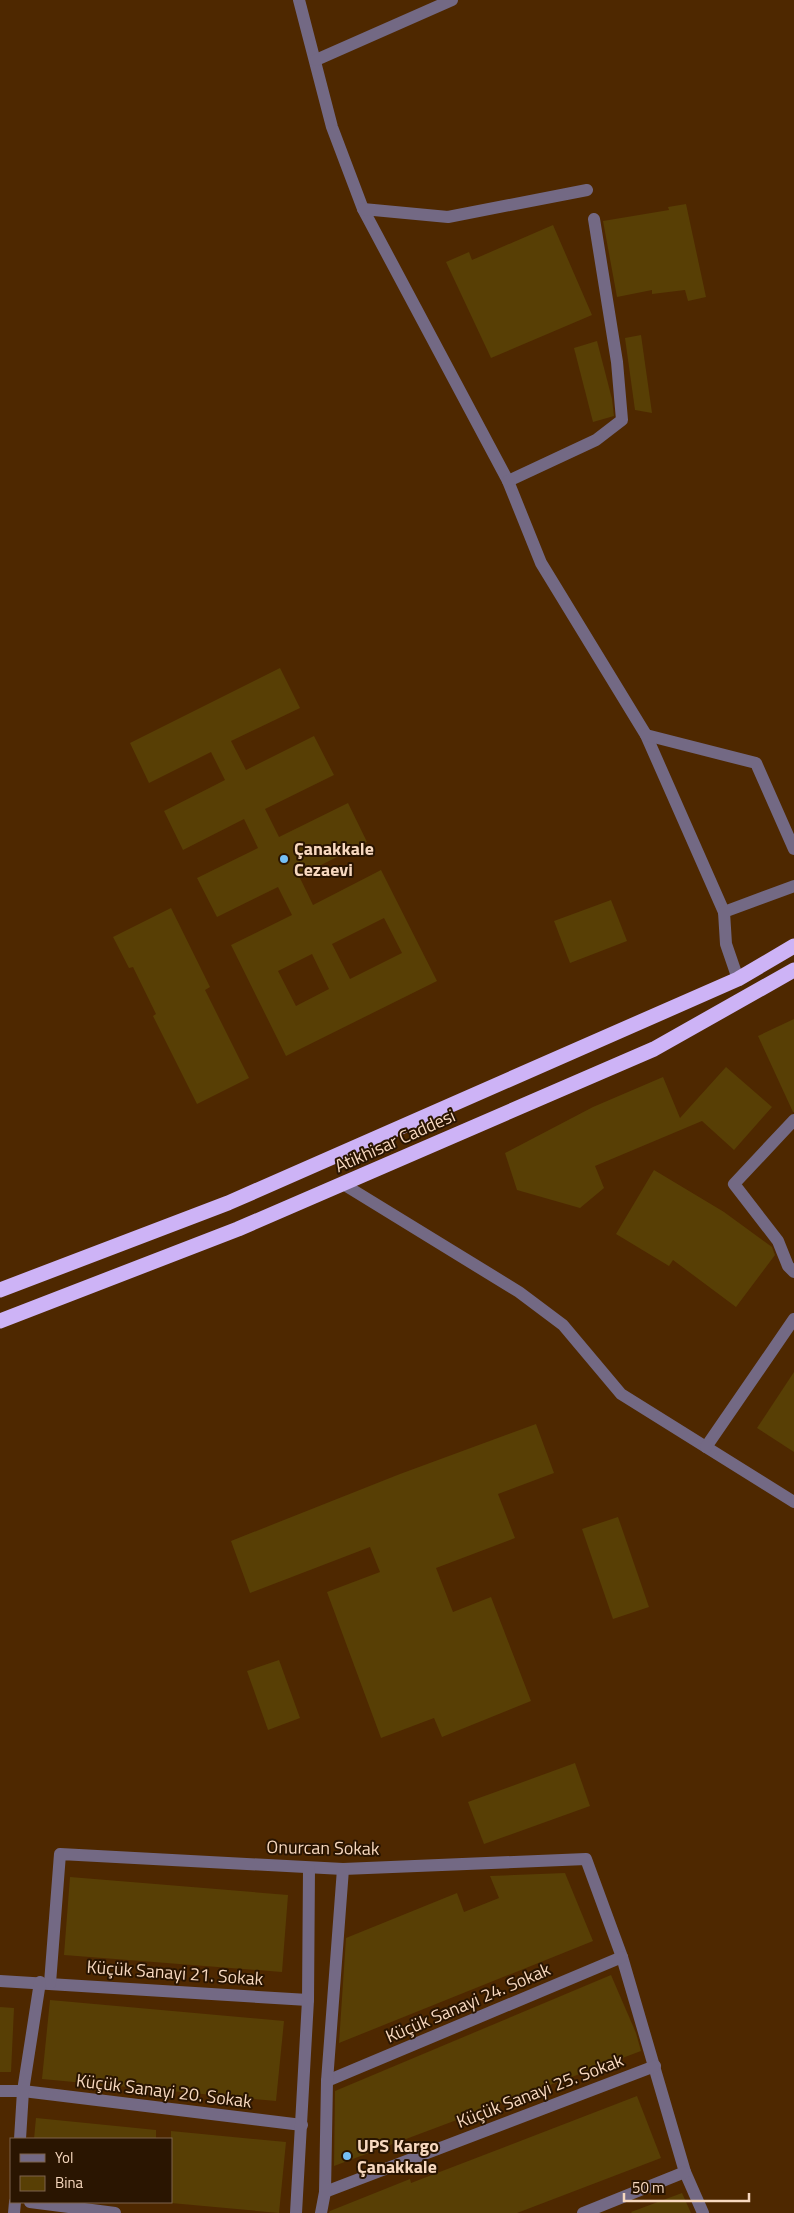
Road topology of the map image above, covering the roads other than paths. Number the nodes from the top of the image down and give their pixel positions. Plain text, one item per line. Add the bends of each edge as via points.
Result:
1 (299, 0) edge
2 (452, 0) edge
3 (316, 60) junction
4 (587, 190) dead end
5 (363, 208) junction
6 (594, 219) dead end
7 (508, 481) junction
8 (646, 735) junction
9 (794, 849) edge
10 (794, 886) edge
11 (724, 912) junction
12 (794, 946) edge
13 (794, 970) edge
14 (738, 979) junction
15 (543, 1065) junction
16 (556, 1090) junction
17 (794, 1120) edge
18 (343, 1184) junction
19 (794, 1272) edge
20 (0, 1290) edge
21 (794, 1319) edge
22 (0, 1321) edge
23 (706, 1447) junction
24 (794, 1502) edge
25 (308, 1868) junction
26 (343, 1868) junction
27 (622, 1957) junction
28 (0, 1981) edge
29 (45, 1983) junction
30 (308, 2000) junction
31 (655, 2066) junction
32 (327, 2081) junction
33 (0, 2091) edge
34 (23, 2091) junction
35 (302, 2125) junction
36 (20, 2138) edge
37 (685, 2172) junction
38 (325, 2192) junction
39 (38, 2203) edge
40 (115, 2213) edge
41 (296, 2213) edge
42 (321, 2213) edge
43 (583, 2213) edge
44 (703, 2213) edge

1 - 3 street
2 - 3 street
3 - 5 street via 332,127
4 - 5 street via 448,217
5 - 7 street
6 - 7 street via 617,362 622,420 596,440
7 - 8 street via 541,563
8 - 9 street via 756,763
8 - 11 street
10 - 11 street
11 - 14 street via 726,944
12 - 14 highway, Atikhisar Caddesi
13 - 16 highway, Atikhisar Caddesi via 654,1049
14 - 15 highway, Atikhisar Caddesi
15 - 16 highway
15 - 20 highway, Atikhisar Caddesi via 228,1203
16 - 18 highway, Atikhisar Caddesi
17 - 19 street via 734,1184 778,1240 788,1266
18 - 22 highway, Atikhisar Caddesi via 238,1229
18 - 23 street via 520,1292 563,1325 621,1394
21 - 23 street
23 - 24 street
25 - 26 street, Onurcan Sokak
25 - 29 street, Onurcan Sokak via 60,1854
25 - 30 street
26 - 27 street, Onurcan Sokak via 586,1859
26 - 32 street
27 - 31 street
27 - 32 street, Küçük Sanayi 24. Sokak
28 - 29 street, Küçük Sanayi 21. Sokak
29 - 30 street, Küçük Sanayi 21. Sokak
29 - 34 street
30 - 35 street
31 - 37 street
31 - 38 street, Küçük Sanayi 25. Sokak
32 - 38 street
33 - 34 street, Küçük Sanayi 20. Sokak
34 - 35 street, Küçük Sanayi 20. Sokak
34 - 36 street
35 - 41 street
37 - 43 street
37 - 44 street
38 - 42 street
39 - 40 street

